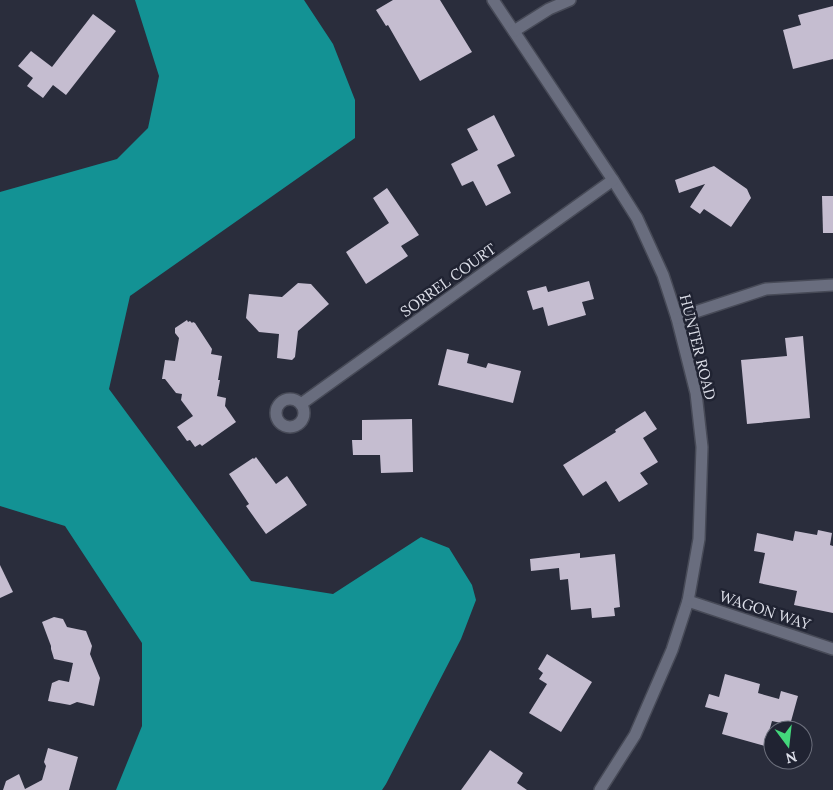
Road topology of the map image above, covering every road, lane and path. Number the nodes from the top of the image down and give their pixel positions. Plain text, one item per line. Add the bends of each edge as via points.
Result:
1 (493, 0) edge
2 (570, 0) edge
3 (514, 31) junction
4 (613, 180) junction
5 (833, 285) edge
6 (677, 318) junction
7 (301, 404) dead end
8 (688, 601) junction
9 (833, 649) edge
10 (600, 790) edge

1 - 3 street, HUNTER ROAD
2 - 3 street
3 - 4 street, HUNTER ROAD
4 - 6 street, HUNTER ROAD via 637,218 664,275
4 - 7 street, SORREL COURT
5 - 6 street via 766,289
6 - 8 street, HUNTER ROAD via 696,393 702,447 700,539
8 - 9 street, WAGON WAY
8 - 10 street, HUNTER ROAD via 672,650 635,735

